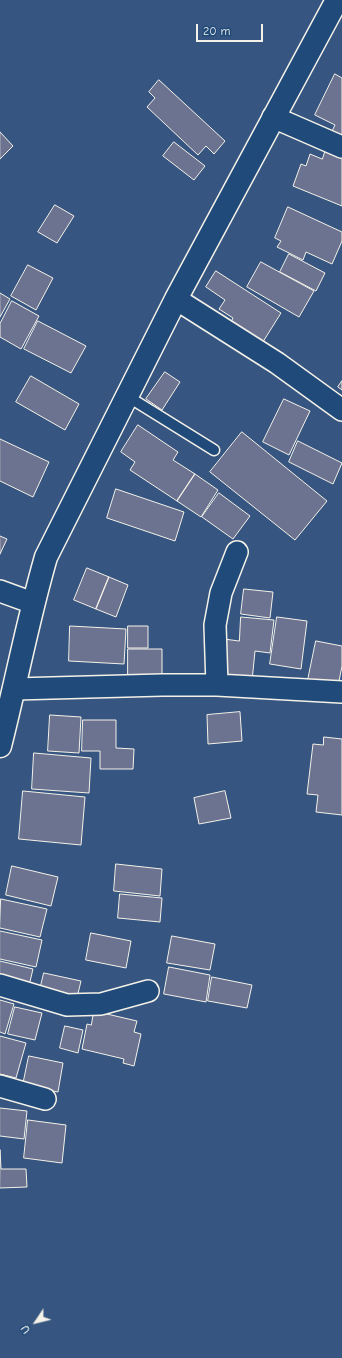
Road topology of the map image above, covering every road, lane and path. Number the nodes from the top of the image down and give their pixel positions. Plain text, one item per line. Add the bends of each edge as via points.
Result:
1 (337, 0) edge
2 (274, 117) junction
3 (342, 147) edge
4 (176, 299) junction
5 (127, 396) junction
6 (342, 410) edge
7 (214, 450) dead end
8 (237, 552) dead end
9 (0, 591) edge
10 (33, 602) junction
11 (217, 685) junction
12 (15, 689) junction
13 (342, 692) edge
14 (0, 746) edge
15 (0, 985) edge
16 (148, 991) dead end
17 (0, 1086) edge
18 (45, 1099) dead end

1 - 2 street
2 - 3 street
2 - 4 street
4 - 5 street
4 - 6 street via 277,363
5 - 7 lane
5 - 10 street via 46,557
8 - 11 street via 221,593 216,625
9 - 10 street
10 - 12 street
11 - 12 street
11 - 13 street
12 - 14 street
15 - 16 street via 67,1005 101,1004
17 - 18 street

